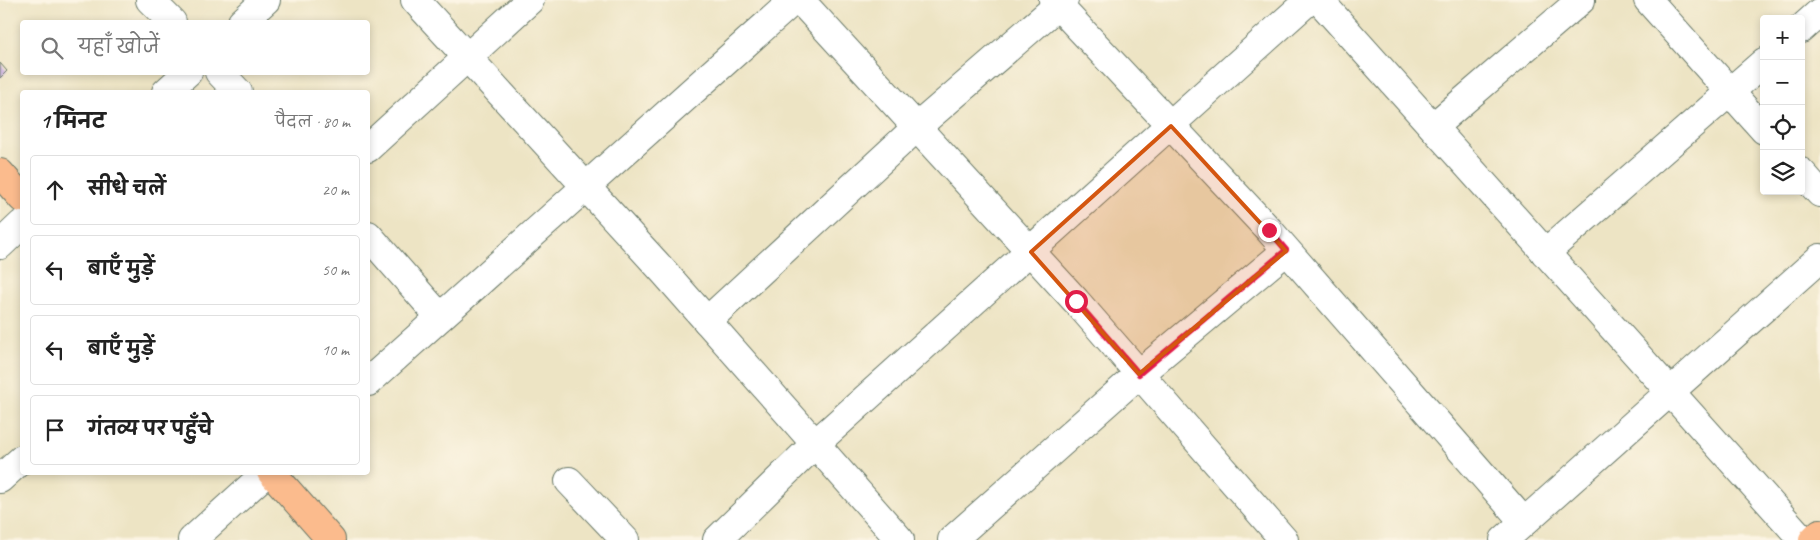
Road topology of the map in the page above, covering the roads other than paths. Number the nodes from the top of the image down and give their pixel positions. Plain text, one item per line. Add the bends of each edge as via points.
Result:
1 (150, 0) edge
2 (266, 0) edge
3 (414, 0) edge
4 (530, 0) edge
5 (794, 0) edge
6 (800, 0) edge
7 (1309, 0) edge
8 (1319, 0) edge
9 (1581, 0) edge
10 (1648, 0) edge
11 (1058, 2) edge
12 (1820, 12) edge
13 (170, 20) edge
14 (244, 20) edge
15 (1805, 25) edge
16 (467, 57) junction
17 (1760, 66) edge
18 (185, 75) edge
19 (222, 75) edge
20 (168, 90) edge
21 (236, 90) edge
22 (1730, 92) junction
23 (1171, 126) junction
24 (1760, 126) edge
25 (917, 127) junction
26 (1433, 127) junction
27 (370, 146) edge
28 (0, 173) edge
29 (1805, 176) edge
30 (585, 187) junction
31 (1820, 193) edge
32 (20, 196) edge
33 (20, 226) edge
34 (370, 237) edge
35 (0, 244) edge
36 (1286, 250) junction
37 (1031, 252) junction
38 (1546, 253) junction
39 (1820, 258) edge
40 (440, 317) junction
41 (707, 321) junction
42 (1139, 374) junction
43 (370, 380) edge
44 (1669, 391) junction
45 (816, 444) junction
46 (20, 461) edge
47 (264, 475) edge
48 (274, 475) edge
49 (0, 479) edge
50 (569, 482) dead end
51 (1524, 522) junction
52 (1820, 533) edge
53 (192, 540) edge
54 (331, 540) edge
55 (625, 540) edge
56 (717, 540) edge
57 (900, 540) edge
58 (952, 540) edge
59 (1284, 540) edge
60 (1504, 540) edge
61 (1803, 540) edge
62 (1813, 540) edge

1 - 13 street
2 - 14 street
3 - 16 street
4 - 16 street
5 - 30 street
6 - 25 street
7 - 23 street
8 - 26 street
9 - 26 street
10 - 22 street
11 - 23 street
11 - 25 street
12 - 15 street
16 - 27 street
16 - 30 street
17 - 22 street
18 - 20 street
19 - 21 street
22 - 24 street
22 - 38 street
23 - 36 street
23 - 37 street
25 - 37 street
25 - 41 street
26 - 38 street
28 - 32 main road
29 - 31 street
30 - 40 street
30 - 41 street
33 - 35 street
34 - 40 street
36 - 42 street
36 - 51 street
37 - 42 street
37 - 45 street
38 - 44 street
39 - 44 street
40 - 43 street
41 - 45 street
42 - 58 street
42 - 59 street
44 - 51 street
44 - 61 street
45 - 56 street
45 - 57 street
46 - 49 street
47 - 53 street
48 - 54 main road
50 - 55 street
51 - 60 street
52 - 62 main road

